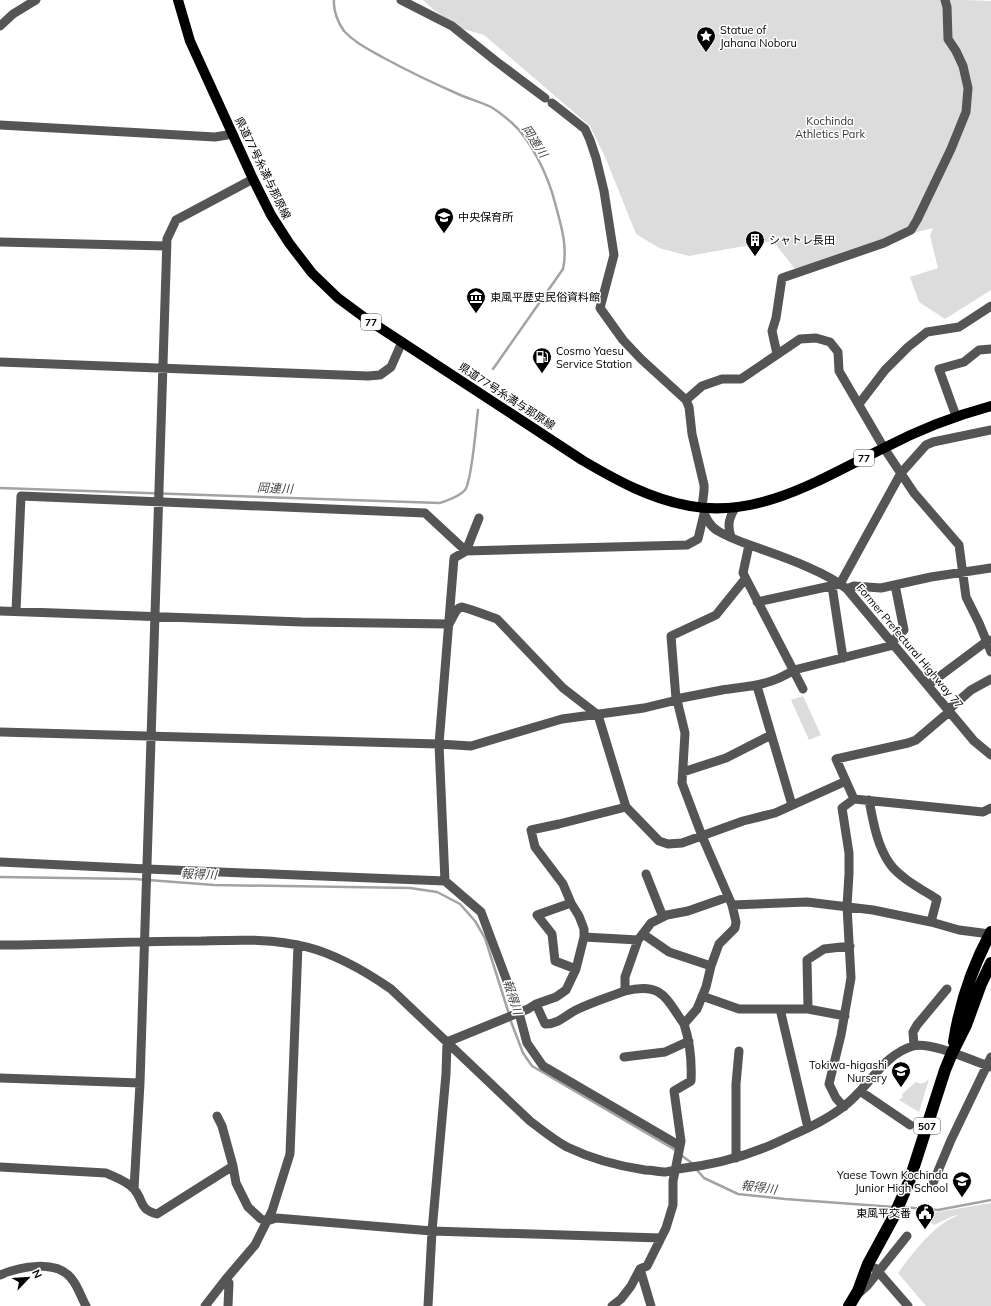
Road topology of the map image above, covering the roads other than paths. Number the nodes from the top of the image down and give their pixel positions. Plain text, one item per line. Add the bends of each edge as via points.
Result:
1 (36, 0) edge
2 (178, 0) edge
3 (401, 0) edge
4 (945, 0) edge
5 (0, 26) edge
6 (0, 126) edge
7 (233, 134) junction
8 (253, 179) junction
9 (0, 242) edge
10 (166, 246) junction
11 (991, 306) edge
12 (402, 342) junction
13 (991, 349) edge
14 (778, 354) junction
15 (0, 362) edge
16 (163, 368) junction
17 (686, 400) junction
18 (859, 404) junction
19 (991, 406) edge
20 (956, 416) junction
21 (991, 430) edge
22 (884, 448) junction
23 (901, 473) junction
24 (159, 502) junction
25 (736, 507) junction
26 (703, 511) junction
27 (479, 518) dead end
28 (731, 537) junction
29 (749, 545) junction
30 (466, 552) junction
31 (991, 568) edge
32 (963, 573) junction
33 (745, 579) junction
34 (895, 585) junction
35 (840, 586) junction
36 (758, 602) junction
37 (0, 611) edge
38 (16, 611) junction
39 (156, 618) junction
40 (449, 624) junction
41 (989, 641) edge
42 (893, 644) junction
43 (991, 652) edge
44 (842, 658) junction
45 (794, 670) junction
46 (991, 679) edge
47 (928, 685) junction
48 (757, 686) junction
49 (803, 689) dead end
50 (948, 711) junction
51 (598, 715) junction
52 (0, 732) edge
53 (771, 735) junction
54 (151, 736) junction
55 (439, 744) junction
56 (991, 755) edge
57 (683, 772) junction
58 (846, 781) junction
59 (854, 799) junction
60 (869, 800) junction
61 (792, 805) junction
62 (626, 807) junction
63 (991, 810) edge
64 (702, 836) junction
65 (0, 862) edge
66 (147, 872) junction
67 (646, 874) dead end
68 (445, 881) junction
69 (730, 901) junction
70 (570, 903) junction
71 (847, 906) junction
72 (663, 917) junction
73 (930, 922) junction
74 (990, 933) edge
75 (584, 937) junction
76 (640, 937) junction
77 (144, 941) junction
78 (0, 945) edge
79 (298, 945) junction
80 (850, 946) junction
81 (991, 963) edge
82 (711, 966) junction
83 (576, 969) junction
84 (948, 989) dead end
85 (624, 991) junction
86 (702, 996) junction
87 (536, 1004) junction
88 (780, 1009) junction
89 (808, 1009) junction
90 (519, 1012) junction
91 (845, 1016) junction
92 (684, 1024) junction
93 (689, 1041) junction
94 (447, 1042) junction
95 (914, 1046) junction
96 (740, 1051) dead end
97 (952, 1053) junction
98 (624, 1057) dead end
99 (991, 1057) edge
100 (989, 1066) edge
101 (0, 1078) edge
102 (140, 1083) junction
103 (860, 1091) junction
104 (844, 1107) junction
105 (217, 1116) dead end
106 (910, 1124) dead end
107 (808, 1128) junction
108 (680, 1146) junction
109 (736, 1158) junction
110 (233, 1166) junction
111 (0, 1167) edge
112 (675, 1170) junction
113 (934, 1183) dead end
114 (134, 1189) junction
115 (267, 1221) junction
116 (432, 1230) junction
117 (907, 1236) dead end
118 (661, 1238) junction
119 (869, 1263) junction
120 (640, 1269) junction
121 (879, 1270) junction
122 (0, 1275) edge
123 (226, 1279) junction
124 (852, 1302) edge
125 (86, 1306) edge
126 (205, 1306) edge
127 (228, 1306) edge
128 (428, 1306) edge
129 (612, 1306) edge
130 (651, 1306) edge
131 (908, 1306) edge

1 - 5 street via 13,14
2 - 7 main road, 県道77号糸満与那原線 / 77 via 190,41
3 - 17 street via 452,26 585,129 596,158 604,191 614,255 600,308 632,350
4 - 14 street via 948,39 963,66 968,88 966,112 951,148 911,230 884,244 782,278 772,331
6 - 7 street via 215,137
7 - 8 main road, 県道77号糸満与那原線 / 77
8 - 10 street via 176,220 168,235
8 - 12 main road, 県道77号糸満与那原線 / 77 via 274,220 312,273 338,298
9 - 10 street
10 - 16 street
11 - 18 street via 959,327 927,332 885,370
12 - 16 street via 391,367 380,375
12 - 26 main road, 県道77号糸満与那原線 / 77 via 614,479 647,494
13 - 20 street via 979,350 964,362 939,369
14 - 17 street via 741,379 722,379 702,386
14 - 18 street via 800,339 816,338 830,342 838,352 839,371
15 - 16 street
16 - 24 street
17 - 26 street via 704,485
18 - 22 street
19 - 20 main road, 県道77号糸満与那原線 / 77
20 - 22 main road, 県道77号糸満与那原線 / 77
21 - 23 street via 926,445
22 - 23 street
22 - 25 main road, 県道77号糸満与那原線 / 77 via 796,491 767,501
23 - 32 street via 914,494 960,545
23 - 35 street
24 - 30 street via 425,513
24 - 38 street via 21,496
24 - 39 street
25 - 26 main road, 県道77号糸満与那原線 / 77
25 - 28 street via 729,521
26 - 28 street, Former Prefectural Highway 77 via 718,532
26 - 30 street via 698,539 687,545
27 - 30 street
28 - 29 street, Former Prefectural Highway 77
29 - 33 street via 743,573
29 - 35 street, Former Prefectural Highway 77 via 781,556
30 - 40 street via 454,558
31 - 32 street
32 - 34 street
32 - 41 street via 966,597
33 - 36 street
33 - 48 street via 716,615 671,636 676,699
34 - 35 street via 881,588
34 - 42 street via 904,630
35 - 36 street
35 - 42 street, Former Prefectural Highway 77
35 - 44 street
36 - 45 street
37 - 38 street
38 - 39 street
39 - 40 street
39 - 54 street
40 - 51 street via 456,611 462,607 497,619 563,688
40 - 55 street
41 - 43 street
41 - 47 street
42 - 44 street
42 - 47 street, Former Prefectural Highway 77
44 - 45 street
45 - 48 street
45 - 49 street
46 - 50 street via 971,690
47 - 50 street, Former Prefectural Highway 77
48 - 53 street
50 - 56 street, Former Prefectural Highway 77 via 974,741
50 - 58 street via 916,740 836,758
51 - 55 street via 562,719 471,746
51 - 57 street via 677,700 685,733
51 - 62 street
52 - 54 street
53 - 57 street via 726,758
53 - 61 street
54 - 55 street
54 - 66 street
55 - 68 street
57 - 64 street via 682,783
58 - 59 street
58 - 61 street
59 - 60 street
59 - 71 street via 842,808 849,865
60 - 63 street via 983,812
60 - 73 street via 882,848 890,864 901,875 937,899
61 - 64 street via 775,813 742,821
62 - 64 street via 659,841 668,844 682,843
62 - 70 street via 531,830 535,847 563,884
64 - 69 street
65 - 66 street
66 - 68 street
66 - 77 street
67 - 72 street
68 - 90 street via 481,912
69 - 71 street via 807,902
69 - 72 street
69 - 82 street via 736,922 735,928 719,944
70 - 75 street via 579,916
70 - 83 street via 537,915 552,934 556,961
71 - 73 street
71 - 80 street
72 - 76 street via 651,923
73 - 74 street via 959,930
74 - 97 highway, 507 via 964,996
75 - 76 street
75 - 83 street
76 - 82 street via 670,952
76 - 85 street via 625,977
77 - 78 street
77 - 79 street via 254,940
77 - 102 street
79 - 94 street via 323,952 365,972 391,989
79 - 115 street via 290,1154
80 - 89 street via 824,949 807,960
80 - 91 street via 851,978
81 - 97 highway, 507
82 - 86 street
83 - 87 street via 566,990 556,997
84 - 95 street via 917,1025 913,1032
85 - 87 street via 575,1010 550,1024 545,1024
85 - 92 street via 645,988 665,996
86 - 88 street via 739,1009
86 - 92 street via 697,1009
87 - 90 street
88 - 89 street
88 - 107 street
89 - 91 street
90 - 94 street
90 - 108 street via 527,1043 543,1066
91 - 104 street via 829,1084
92 - 93 street
93 - 98 street via 665,1052
93 - 108 street via 691,1080 674,1091
94 - 112 street via 530,1121 566,1146 587,1156 626,1167 667,1172
94 - 116 street
95 - 97 street via 929,1046
95 - 103 street via 890,1059
96 - 109 street via 736,1084
97 - 100 street
97 - 119 highway, 507 via 909,1182
99 - 100 street
100 - 113 street via 951,1140
101 - 102 street
102 - 114 street
103 - 104 street
103 - 106 street
104 - 107 street
105 - 110 street
107 - 109 street via 759,1151
108 - 112 street
109 - 112 street
110 - 114 street via 157,1214 143,1206
110 - 115 street via 236,1183 248,1207
111 - 114 street via 106,1173
112 - 118 street via 673,1205
115 - 116 street via 276,1218
115 - 123 street via 255,1246
116 - 118 street
116 - 128 street
117 - 121 street
118 - 120 street via 647,1266
119 - 121 street
119 - 124 highway, 507
120 - 129 street via 631,1286
120 - 130 street
121 - 124 street
121 - 131 street
122 - 125 street via 25,1267 55,1268 70,1276
123 - 126 street
123 - 127 street via 229,1282

